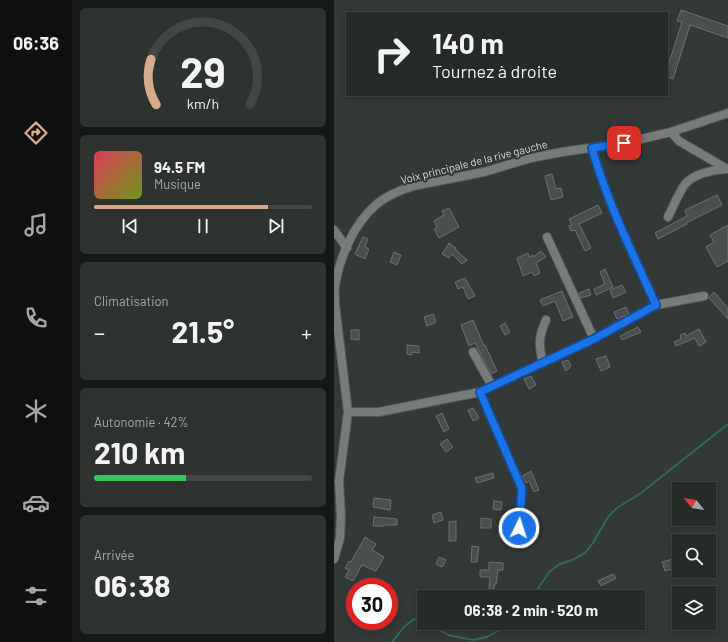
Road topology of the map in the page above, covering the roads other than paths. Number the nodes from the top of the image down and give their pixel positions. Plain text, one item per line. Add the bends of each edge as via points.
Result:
1 (728, 113) edge
2 (671, 132) junction
3 (592, 148) junction
4 (728, 169) edge
5 (668, 217) dead end
6 (334, 230) edge
7 (547, 237) dead end
8 (347, 248) junction
9 (704, 296) dead end
10 (335, 304) edge
11 (656, 305) junction
12 (546, 320) dead end
13 (594, 339) junction
14 (473, 352) dead end
15 (543, 362) junction
16 (492, 386) junction
17 (480, 392) junction
18 (348, 412) junction
19 (519, 528) dead end
20 (334, 559) edge

1 - 2 street, Voix principale de la rive gauche
2 - 3 street, Voix principale de la rive gauche
2 - 4 street via 678,141
3 - 8 street, Voix principale de la rive gauche via 531,158 484,172 402,190 378,203 362,219
3 - 11 street via 602,181
4 - 5 street via 714,170 686,184
6 - 8 street
7 - 13 street
8 - 10 street, Voix principale de la rive gauche via 335,287
9 - 11 street
10 - 18 street, Voix principale de la rive gauche
11 - 13 street
12 - 15 street via 540,332 539,347
13 - 15 street
14 - 16 street
15 - 16 street
16 - 17 street
17 - 18 street via 379,412
17 - 19 street via 522,489
18 - 20 street, Voix principale de la rive gauche via 339,481 340,538

